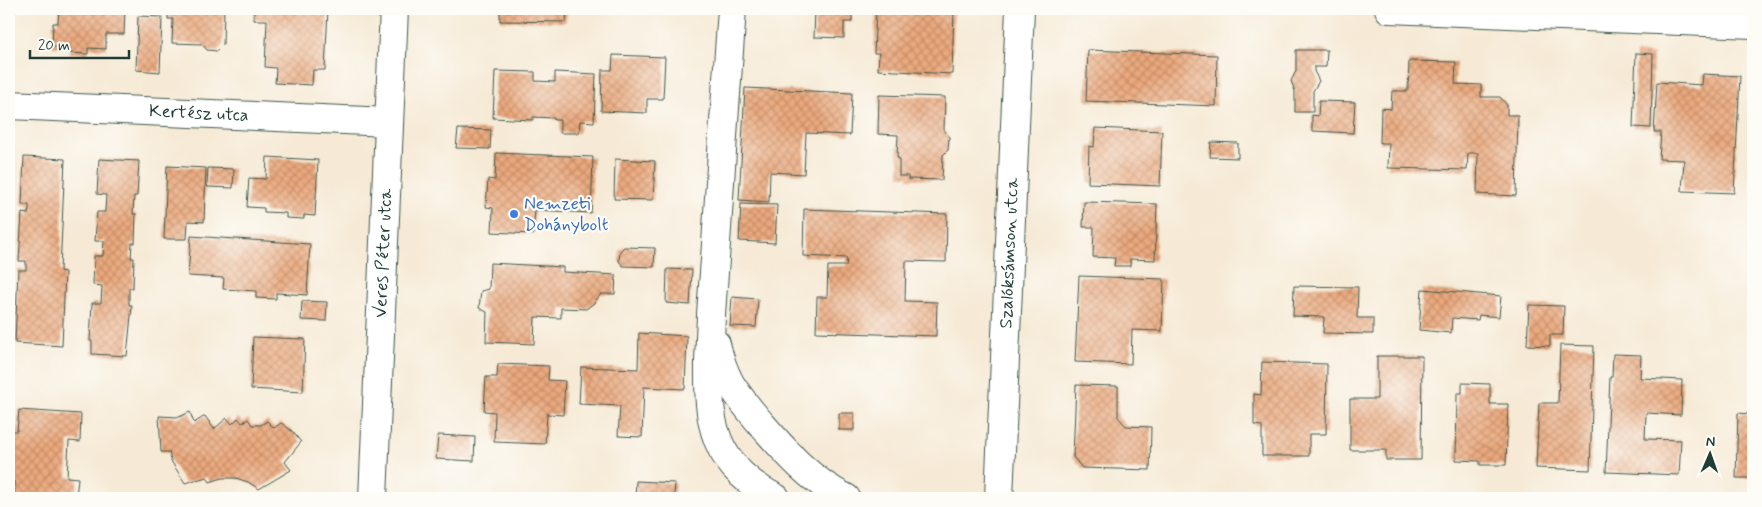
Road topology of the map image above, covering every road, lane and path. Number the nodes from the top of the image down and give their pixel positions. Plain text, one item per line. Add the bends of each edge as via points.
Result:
1 (394, 9) edge
2 (732, 9) edge
3 (1020, 9) edge
4 (1388, 9) edge
5 (1753, 24) edge
6 (9, 105) edge
7 (389, 122) junction
8 (711, 312) junction
9 (373, 498) edge
10 (776, 498) edge
11 (846, 498) edge
12 (999, 498) edge

1 - 7 street, Veres Péter utca
2 - 8 street
3 - 12 street, Szalóksámson utca
4 - 5 street
6 - 7 street, Kertész utca
7 - 9 street, Veres Péter utca
8 - 10 street via 709,400 718,442 742,475
8 - 11 street via 721,364 741,398 802,469

